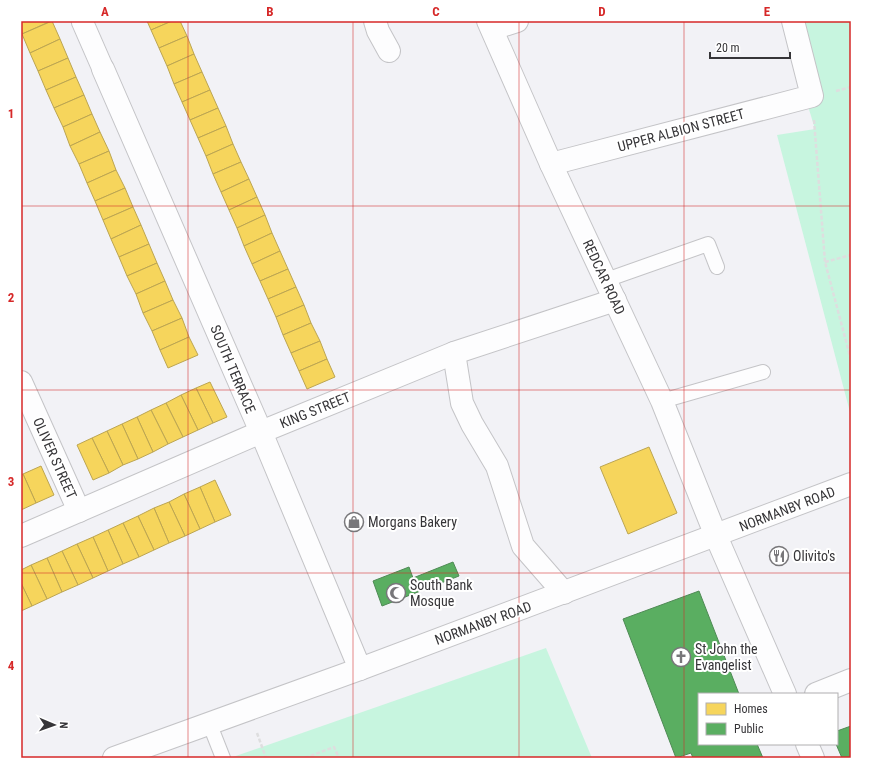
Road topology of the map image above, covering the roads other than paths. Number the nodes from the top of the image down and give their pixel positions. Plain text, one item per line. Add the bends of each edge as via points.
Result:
1 (82, 21) edge
2 (375, 21) edge
3 (517, 21) edge
4 (793, 21) edge
5 (490, 25) edge
6 (389, 51) dead end
7 (103, 69) joint
8 (551, 164) junction
9 (717, 267) dead end
10 (606, 280) junction
11 (615, 300) junction
12 (454, 353) junction
13 (763, 372) dead end
14 (21, 382) edge
15 (662, 401) junction
16 (260, 432) junction
17 (851, 484) edge
18 (79, 511) junction
19 (21, 536) edge
20 (716, 536) junction
21 (564, 593) junction
22 (360, 669) junction
23 (851, 680) edge
24 (785, 693) edge
25 (818, 693) edge
26 (210, 725) junction
27 (807, 745) edge
28 (114, 758) edge
29 (223, 758) edge
30 (813, 758) edge

1 - 7 street
2 - 6 street
3 - 5 street
4 - 8 street, UPPER ALBION STREET via 812,96
5 - 8 street, REDCAR ROAD
7 - 16 street, SOUTH TERRACE
8 - 10 street, REDCAR ROAD
9 - 10 lane via 708,244
10 - 11 street, REDCAR ROAD
11 - 12 street, KING STREET
11 - 15 street, REDCAR ROAD
12 - 16 street, KING STREET
12 - 21 street via 462,403 497,466 523,546
13 - 15 lane
14 - 18 street, OLIVER STREET
15 - 20 street, REDCAR ROAD
16 - 18 street, KING STREET
16 - 22 street, SOUTH TERRACE
17 - 20 street, NORMANBY ROAD
18 - 19 street, KING STREET
20 - 21 street, NORMANBY ROAD
20 - 24 street, REDCAR ROAD
21 - 22 street, NORMANBY ROAD
22 - 26 street, NORMANBY ROAD
23 - 25 street
26 - 28 street, NORMANBY ROAD
26 - 29 lane
27 - 30 street

